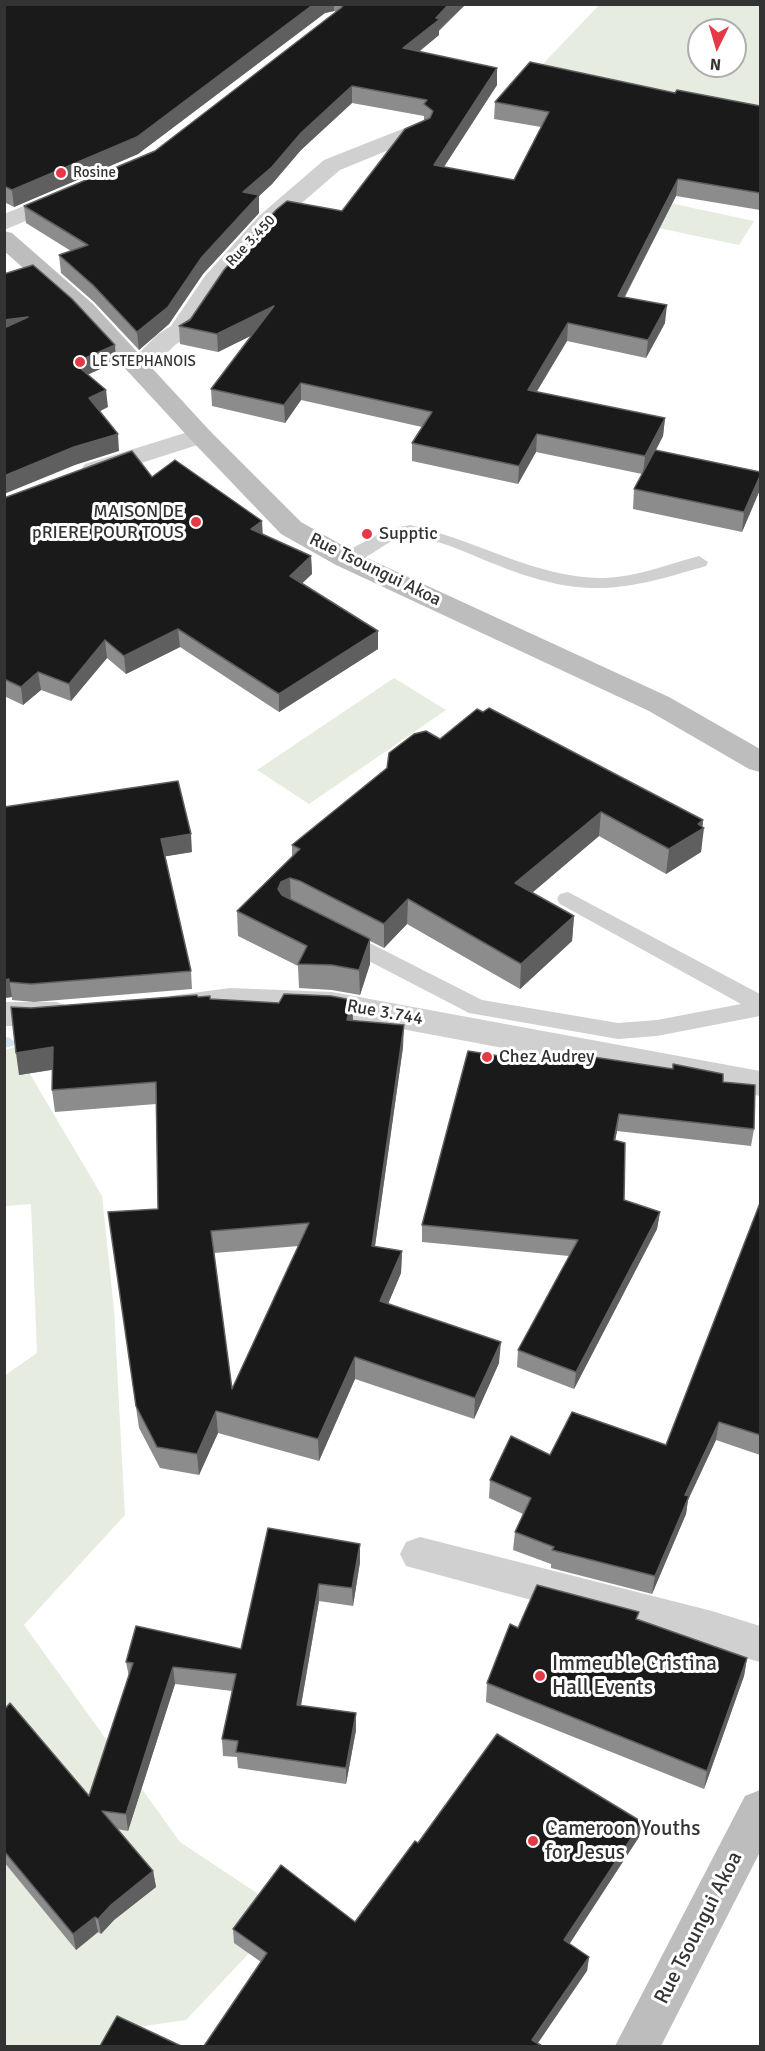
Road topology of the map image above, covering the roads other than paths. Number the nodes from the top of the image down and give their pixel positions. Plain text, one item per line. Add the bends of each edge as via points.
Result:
1 (420, 129) edge
2 (86, 187) edge
3 (4, 223) edge
4 (4, 238) edge
5 (138, 368) junction
6 (201, 436) junction
7 (75, 477) edge
8 (346, 559) junction
9 (699, 562) dead end
10 (760, 762) edge
11 (568, 899) dead end
12 (323, 929) edge
13 (760, 1006) edge
14 (152, 1007) edge
15 (81, 1012) edge
16 (4, 1014) edge
17 (760, 1084) edge
18 (420, 1554) dead end
19 (760, 1644) edge
20 (760, 1809) edge
21 (637, 2046) edge

1 - 5 street, Rue 3.450 via 332,165 267,221 214,281 180,331
2 - 3 street
4 - 5 main road, Rue Tsoungui Akoa via 57,282
5 - 6 main road, Rue Tsoungui Akoa
6 - 7 street
6 - 8 main road, Rue Tsoungui Akoa via 291,528
8 - 9 lane via 396,533 410,531 562,580 605,584
8 - 10 main road, Rue Tsoungui Akoa via 659,704
11 - 13 lane
12 - 13 lane via 477,1007 618,1031 657,1028
14 - 17 street, Rue 3.744 via 230,1000 332,1004
15 - 16 street
18 - 19 street
20 - 21 main road, Rue Tsoungui Akoa

